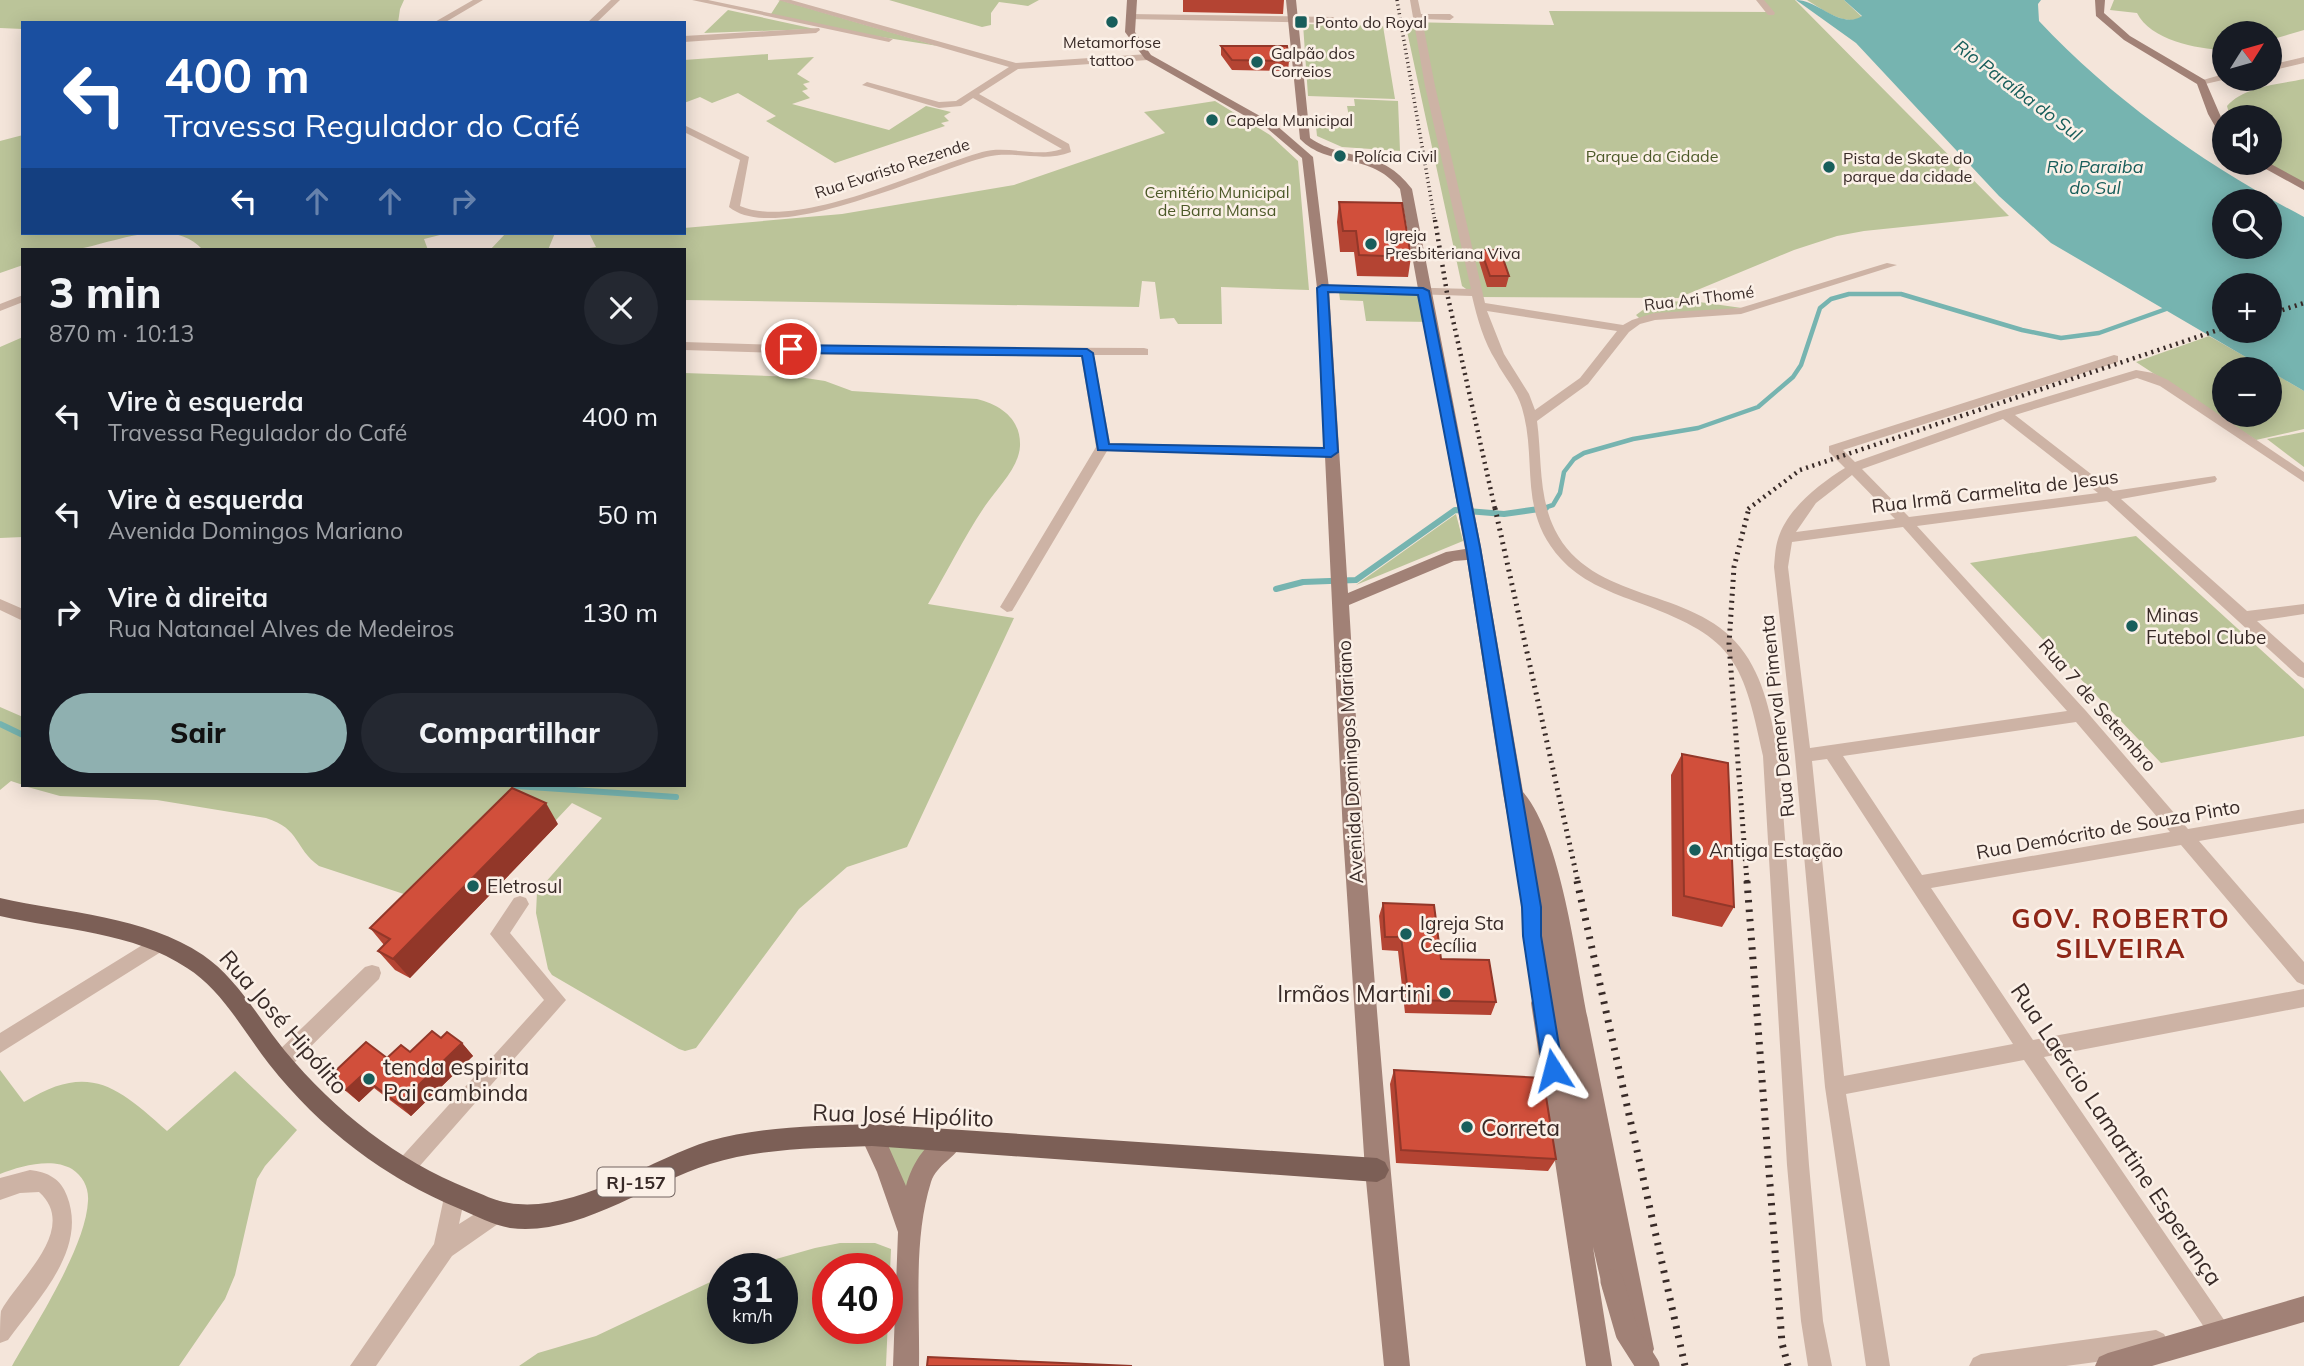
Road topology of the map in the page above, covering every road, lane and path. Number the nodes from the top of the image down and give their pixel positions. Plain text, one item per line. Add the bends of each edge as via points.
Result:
1 (479, 0) edge
2 (616, 0) edge
3 (696, 0) edge
4 (781, 0) edge
5 (1132, 0) edge
6 (1292, 0) edge
7 (1415, 0) edge
8 (1760, 0) edge
9 (2100, 0) edge
10 (1771, 13) dead end
11 (771, 14) junction
12 (1418, 16) junction
13 (1450, 16) dead end
14 (1129, 17) junction
15 (1294, 20) junction
16 (1334, 20) dead end
17 (441, 21) edge
18 (593, 21) edge
19 (832, 29) junction
20 (686, 39) edge
21 (974, 55) junction
22 (1148, 57) junction
23 (2304, 60) edge
24 (2282, 65) edge
25 (1016, 66) junction
26 (2212, 80) edge
27 (2201, 82) junction
28 (867, 85) dead end
29 (972, 94) junction
30 (2212, 109) edge
31 (1295, 116) junction
32 (1253, 117) junction
33 (687, 133) edge
34 (1324, 149) junction
35 (1307, 158) junction
36 (2282, 175) edge
37 (2304, 187) edge
38 (1891, 265) dead end
39 (1322, 288) junction
40 (1423, 291) junction
41 (21, 299) edge
42 (1478, 299) junction
43 (0, 308) edge
44 (1625, 329) junction
45 (686, 346) edge
46 (1144, 352) dead end
47 (1087, 353) junction
48 (2114, 359) dead end
49 (2006, 414) junction
50 (1531, 419) junction
51 (1102, 447) junction
52 (1331, 452) junction
53 (1855, 467) junction
54 (2304, 478) edge
55 (2210, 479) dead end
56 (2110, 496) junction
57 (1905, 521) junction
58 (1785, 538) junction
59 (1474, 554) junction
60 (1341, 598) junction
61 (0, 604) edge
62 (1007, 607) dead end
63 (2304, 609) edge
64 (21, 615) edge
65 (2245, 617) junction
66 (2304, 672) edge
67 (2080, 715) junction
68 (1832, 753) junction
69 (1803, 756) junction
70 (1511, 791) junction
71 (2304, 816) edge
72 (2187, 838) junction
73 (1918, 883) junction
74 (520, 904) dead end
75 (0, 907) edge
76 (1532, 907) junction
77 (158, 944) junction
78 (372, 973) dead end
79 (2304, 976) edge
80 (2304, 998) edge
81 (0, 1045) edge
82 (2029, 1051) junction
83 (281, 1062) junction
84 (1835, 1087) junction
85 (872, 1135) junction
86 (952, 1140) junction
87 (403, 1170) junction
88 (1377, 1170) junction
89 (0, 1189) edge
90 (454, 1196) junction
91 (496, 1212) junction
92 (910, 1233) junction
93 (444, 1248) junction
94 (2304, 1309) edge
95 (0, 1332) edge
96 (2222, 1333) junction
97 (907, 1356) edge
98 (362, 1366) edge
99 (1397, 1366) edge
100 (1599, 1366) edge
101 (1646, 1366) edge
102 (1820, 1366) edge
103 (1878, 1366) edge
104 (1980, 1366) edge
105 (2108, 1366) edge

1 - 17 street
2 - 18 street
3 - 11 street
4 - 11 street
4 - 21 street
5 - 14 main road
6 - 15 main road
7 - 12 street
8 - 10 street
9 - 27 main road via 2099,14 2112,26
11 - 19 street
12 - 13 street
12 - 42 street
14 - 15 street
14 - 22 main road via 1130,32
15 - 16 street
15 - 31 main road
19 - 20 street
19 - 21 street
21 - 25 street
22 - 25 street
22 - 32 main road
23 - 24 street
25 - 29 street
26 - 27 street
27 - 30 main road
28 - 29 street via 942,106 958,104
29 - 33 street, Rua Evaristo Rezende via 1068,150 986,155 828,207 756,217 734,207 745,159
31 - 32 main road via 1268,121
31 - 34 main road via 1305,139
32 - 35 main road
34 - 35 main road via 1312,151
34 - 40 main road via 1372,162 1404,185
35 - 39 main road, Avenida Domingos Mariano
36 - 37 main road
38 - 44 street, Rua Ari Thomé via 1751,309 1654,317
39 - 40 street, Rua Ari Thomé
39 - 52 main road, Avenida Domingos Mariano
40 - 42 street, Rua Ari Thomé
40 - 59 main road
41 - 43 street
42 - 44 street, Rua Ari Thomé
42 - 50 street via 1491,341 1527,403
44 - 50 street via 1584,381
45 - 47 street
46 - 47 street
47 - 51 street
48 - 53 street, Rua 7 de Setembro via 1834,449
49 - 53 street, Rua Demerval Pimenta
49 - 54 street, Rua Demerval Pimenta via 2136,374 2149,376
49 - 56 street
50 - 102 street via 1539,510 1560,549 1595,579 1681,612 1722,636 1744,661 1758,693 1771,756 1800,1178
51 - 52 street
51 - 62 street
52 - 60 main road, Avenida Domingos Mariano
53 - 57 street, Rua 7 de Setembro
53 - 58 street, Rua Demerval Pimenta via 1811,500
55 - 56 street, Rua Irmã Carmelita de Jesus
56 - 57 street, Rua Irmã Carmelita de Jesus
56 - 65 street
57 - 58 street, Rua Irmã Carmelita de Jesus
57 - 67 street, Rua 7 de Setembro
58 - 69 street, Rua Demerval Pimenta via 1781,567
59 - 60 main road via 1443,559
59 - 70 main road
60 - 88 main road, Avenida Domingos Mariano
61 - 64 street
63 - 65 street
65 - 66 street
67 - 68 street
67 - 72 street, Rua 7 de Setembro
68 - 69 street
68 - 73 street, Rua Laércio Lamartine Esperança
69 - 84 street, Rua Demerval Pimenta
70 - 76 main road
70 - 101 main road via 1538,835
71 - 72 street, Rua Demócrito de Souza Pinto
72 - 73 street, Rua Demócrito de Souza Pinto
72 - 79 street, Rua 7 de Setembro
73 - 82 street, Rua Laércio Lamartine Esperança
74 - 87 street via 499,934 556,1000
75 - 77 main road, Rua José Hipólito / RJ-157
76 - 100 main road via 1532,936
76 - 101 main road, bridge via 1619,1308
77 - 81 street
77 - 83 main road, Rua José Hipólito / RJ-157 via 185,954 219,982
78 - 83 street
80 - 82 street
82 - 84 street
82 - 96 street, Rua Laércio Lamartine Esperança
83 - 87 main road, Rua José Hipólito / RJ-157 via 338,1122
84 - 103 street, Rua Demerval Pimenta
85 - 86 main road, Rua José Hipólito / RJ-157
85 - 91 main road, Rua José Hipólito / RJ-157 via 753,1142 699,1156 558,1213 513,1216
85 - 92 main road
86 - 88 main road, Rua José Hipólito / RJ-157
86 - 92 main road via 924,1168
87 - 90 main road, Rua José Hipólito / RJ-157
88 - 99 main road, Avenida Domingos Mariano
89 - 95 street via 28,1181 53,1187 62,1219 56,1249
90 - 91 main road, Rua José Hipólito / RJ-157
90 - 93 street
91 - 93 street
92 - 97 main road
93 - 98 street
94 - 96 main road
96 - 104 street
96 - 105 main road

